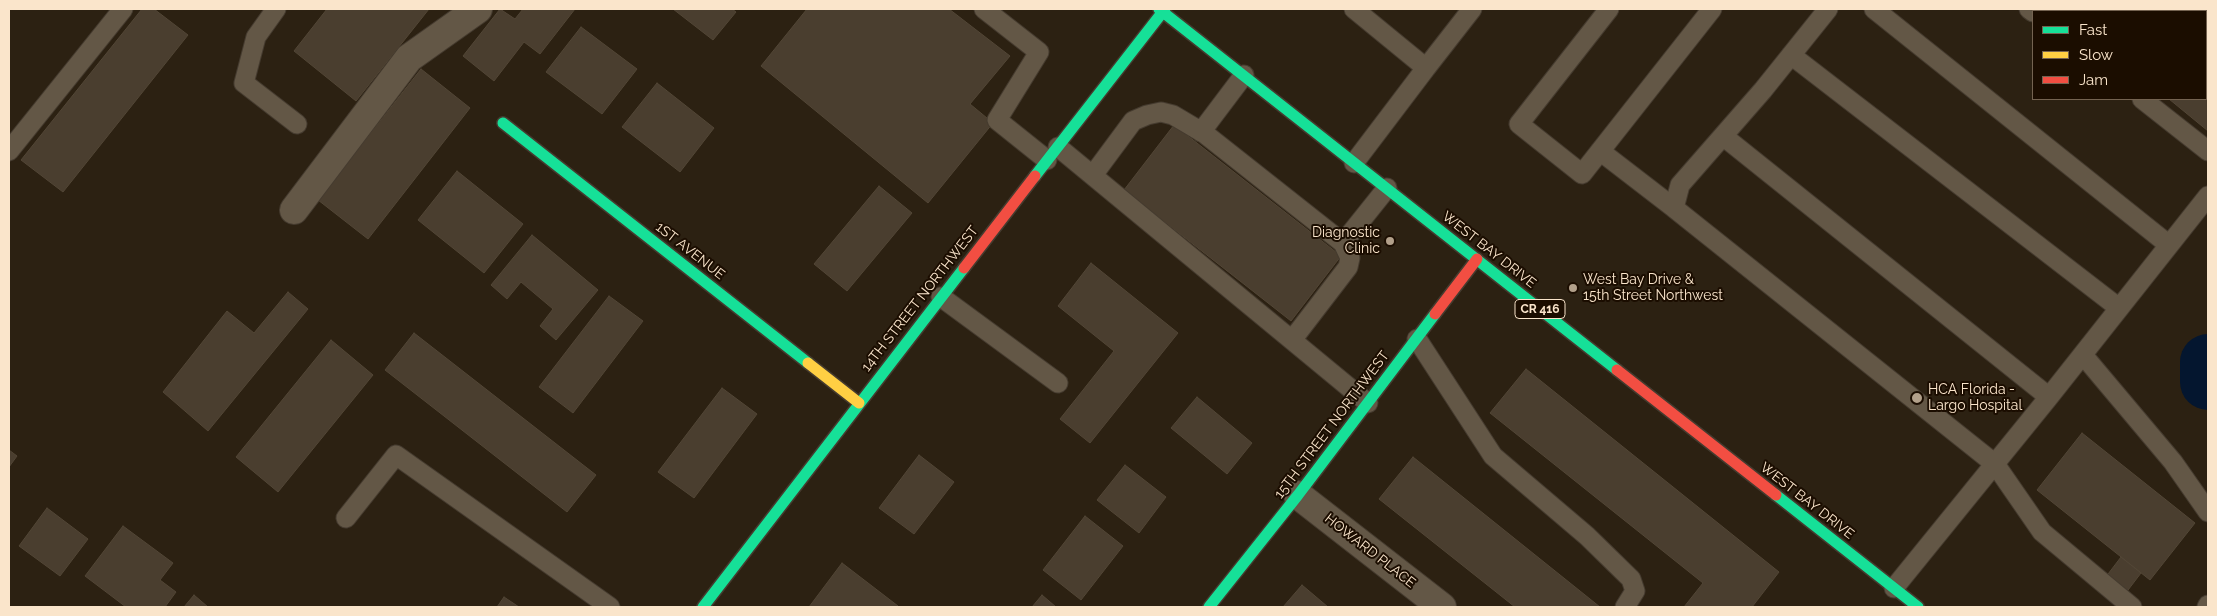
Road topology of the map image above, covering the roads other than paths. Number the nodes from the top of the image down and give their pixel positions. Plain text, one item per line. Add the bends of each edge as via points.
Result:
1 (124, 9) edge
2 (276, 9) edge
3 (478, 9) edge
4 (984, 9) edge
5 (1354, 9) edge
6 (1472, 9) edge
7 (1609, 9) edge
8 (1712, 9) edge
9 (1828, 9) edge
10 (1874, 9) edge
11 (1162, 10) edge
12 (1791, 55) junction
13 (1426, 68) junction
14 (1244, 75) junction
15 (2143, 100) edge
16 (503, 123) dead end
17 (297, 124) dead end
18 (1201, 132) junction
19 (1723, 136) junction
20 (9, 150) edge
21 (1600, 151) junction
22 (2208, 151) edge
23 (1052, 153) junction
24 (1354, 163) junction
25 (1093, 175) junction
26 (1387, 188) junction
27 (2208, 196) edge
28 (1674, 208) junction
29 (294, 210) dead end
30 (1343, 243) junction
31 (2169, 245) junction
32 (1477, 260) junction
33 (941, 297) junction
34 (2119, 308) junction
35 (1417, 339) junction
36 (1292, 340) junction
37 (2082, 356) junction
38 (1058, 384) dead end
39 (2049, 397) junction
40 (859, 403) junction
41 (1368, 403) junction
42 (1995, 464) junction
43 (1298, 495) junction
44 (2208, 512) edge
45 (346, 518) dead end
46 (1894, 588) junction
47 (610, 607) edge
48 (703, 607) edge
49 (1209, 607) edge
50 (1442, 607) edge
51 (1625, 607) edge
52 (1918, 607) edge
53 (2132, 607) edge

1 - 20 lane
2 - 17 lane via 256,37 244,82
3 - 29 street via 409,58
4 - 23 lane via 1039,52 997,120
5 - 13 lane
6 - 13 lane
7 - 21 lane via 1519,124 1582,174
8 - 21 lane
9 - 12 lane
10 - 31 lane
11 - 14 street, WEST BAY DRIVE / CR 416
11 - 23 street, 14TH STREET NORTHWEST
12 - 19 lane
12 - 34 lane
13 - 24 lane
14 - 18 lane
14 - 24 street, WEST BAY DRIVE / CR 416
15 - 22 lane
16 - 40 street, 1ST AVENUE
18 - 25 lane via 1173,114 1146,115 1133,121
18 - 30 lane
19 - 28 lane via 1680,185
19 - 39 lane
21 - 28 lane
23 - 25 lane
23 - 33 street, 14TH STREET NORTHWEST
24 - 26 street, WEST BAY DRIVE / CR 416
25 - 36 lane
26 - 30 lane
26 - 32 street, WEST BAY DRIVE / CR 416
27 - 31 lane
28 - 42 lane
30 - 36 lane via 1350,258 1348,267
31 - 34 lane
32 - 35 street, 15TH STREET NORTHWEST
32 - 46 street, WEST BAY DRIVE / CR 416
33 - 38 lane
33 - 40 street, 14TH STREET NORTHWEST
34 - 37 lane
35 - 41 street, 15TH STREET NORTHWEST
35 - 51 lane via 1493,456 1587,536 1631,579 1635,591
36 - 41 lane
37 - 39 lane
37 - 44 lane via 2173,462
39 - 42 lane
40 - 48 street, 14TH STREET NORTHWEST
41 - 43 street, 15TH STREET NORTHWEST
42 - 46 lane
42 - 53 lane via 2042,532
43 - 49 street, 15TH STREET NORTHWEST
43 - 50 street, HOWARD PLACE
45 - 47 lane via 396,455
46 - 52 street, WEST BAY DRIVE / CR 416

